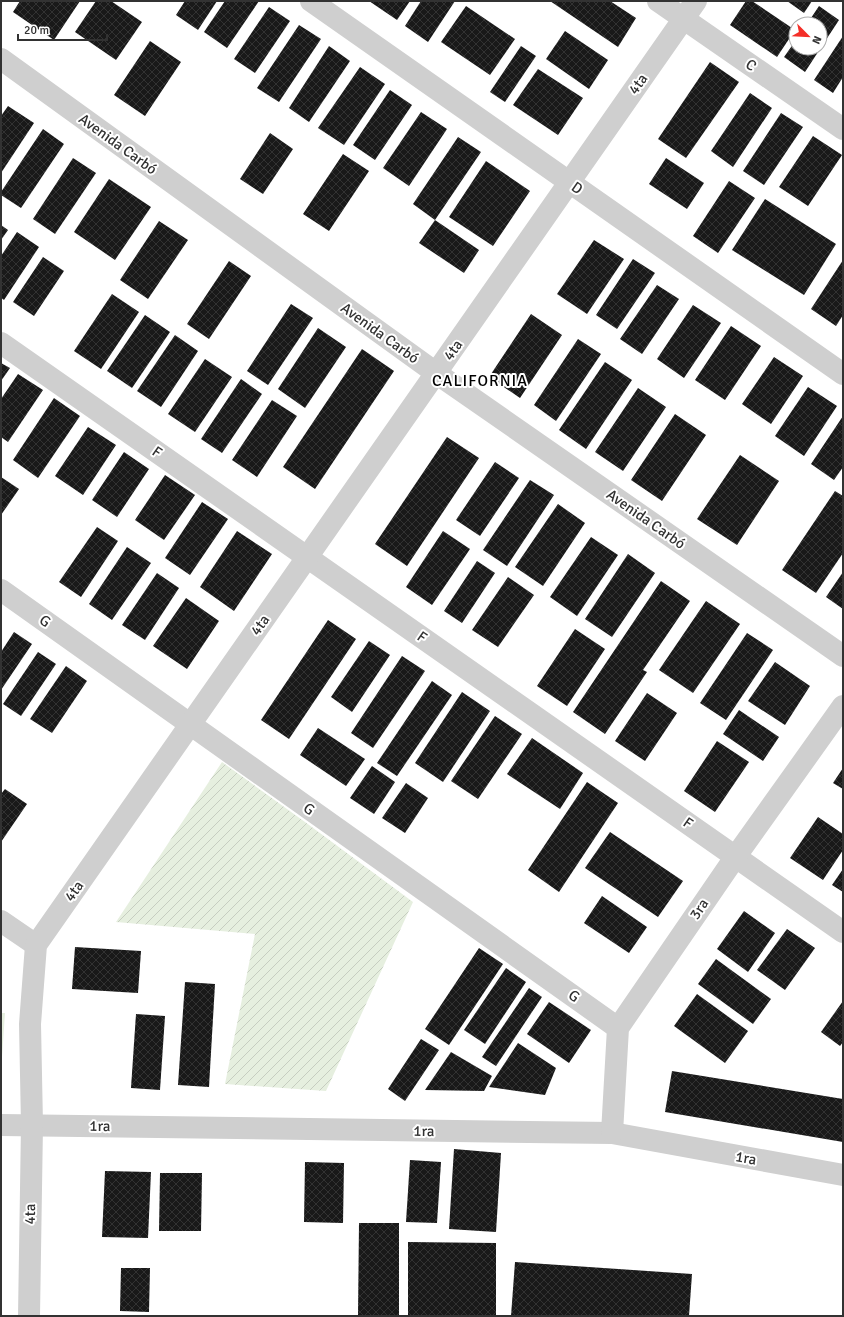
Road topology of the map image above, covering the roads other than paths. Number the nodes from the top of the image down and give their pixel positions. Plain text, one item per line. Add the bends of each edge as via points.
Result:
1 (311, 1) edge
2 (658, 1) edge
3 (696, 1) edge
4 (684, 19) junction
5 (1, 59) edge
6 (843, 129) edge
7 (569, 183) junction
8 (1, 343) edge
9 (436, 373) junction
10 (843, 374) edge
11 (308, 557) junction
12 (1, 590) edge
13 (843, 656) edge
14 (843, 706) edge
15 (191, 725) junction
16 (736, 856) junction
17 (1, 921) edge
18 (843, 932) edge
19 (36, 945) junction
20 (618, 1028) junction
21 (1, 1125) edge
22 (32, 1125) junction
23 (612, 1133) junction
24 (843, 1175) edge
25 (29, 1316) edge

1 - 7 street, D
2 - 4 street, C
3 - 4 street, 4ta
4 - 6 street, C
4 - 7 street, 4ta
5 - 9 street, Avenida Carbó
7 - 9 street, 4ta
7 - 10 street, D
8 - 11 street, F
9 - 11 street, 4ta
9 - 13 street, Avenida Carbó
11 - 15 street, 4ta
11 - 16 street, F
12 - 15 street, G
14 - 16 street, 3ra
15 - 19 street, 4ta
15 - 20 street, G
16 - 18 street, F
16 - 20 street, 3ra
17 - 19 street
19 - 22 street, 4ta via 30,1024
20 - 23 street
21 - 22 street, 1ra
22 - 23 street, 1ra
22 - 25 street, 4ta
23 - 24 street, 1ra

